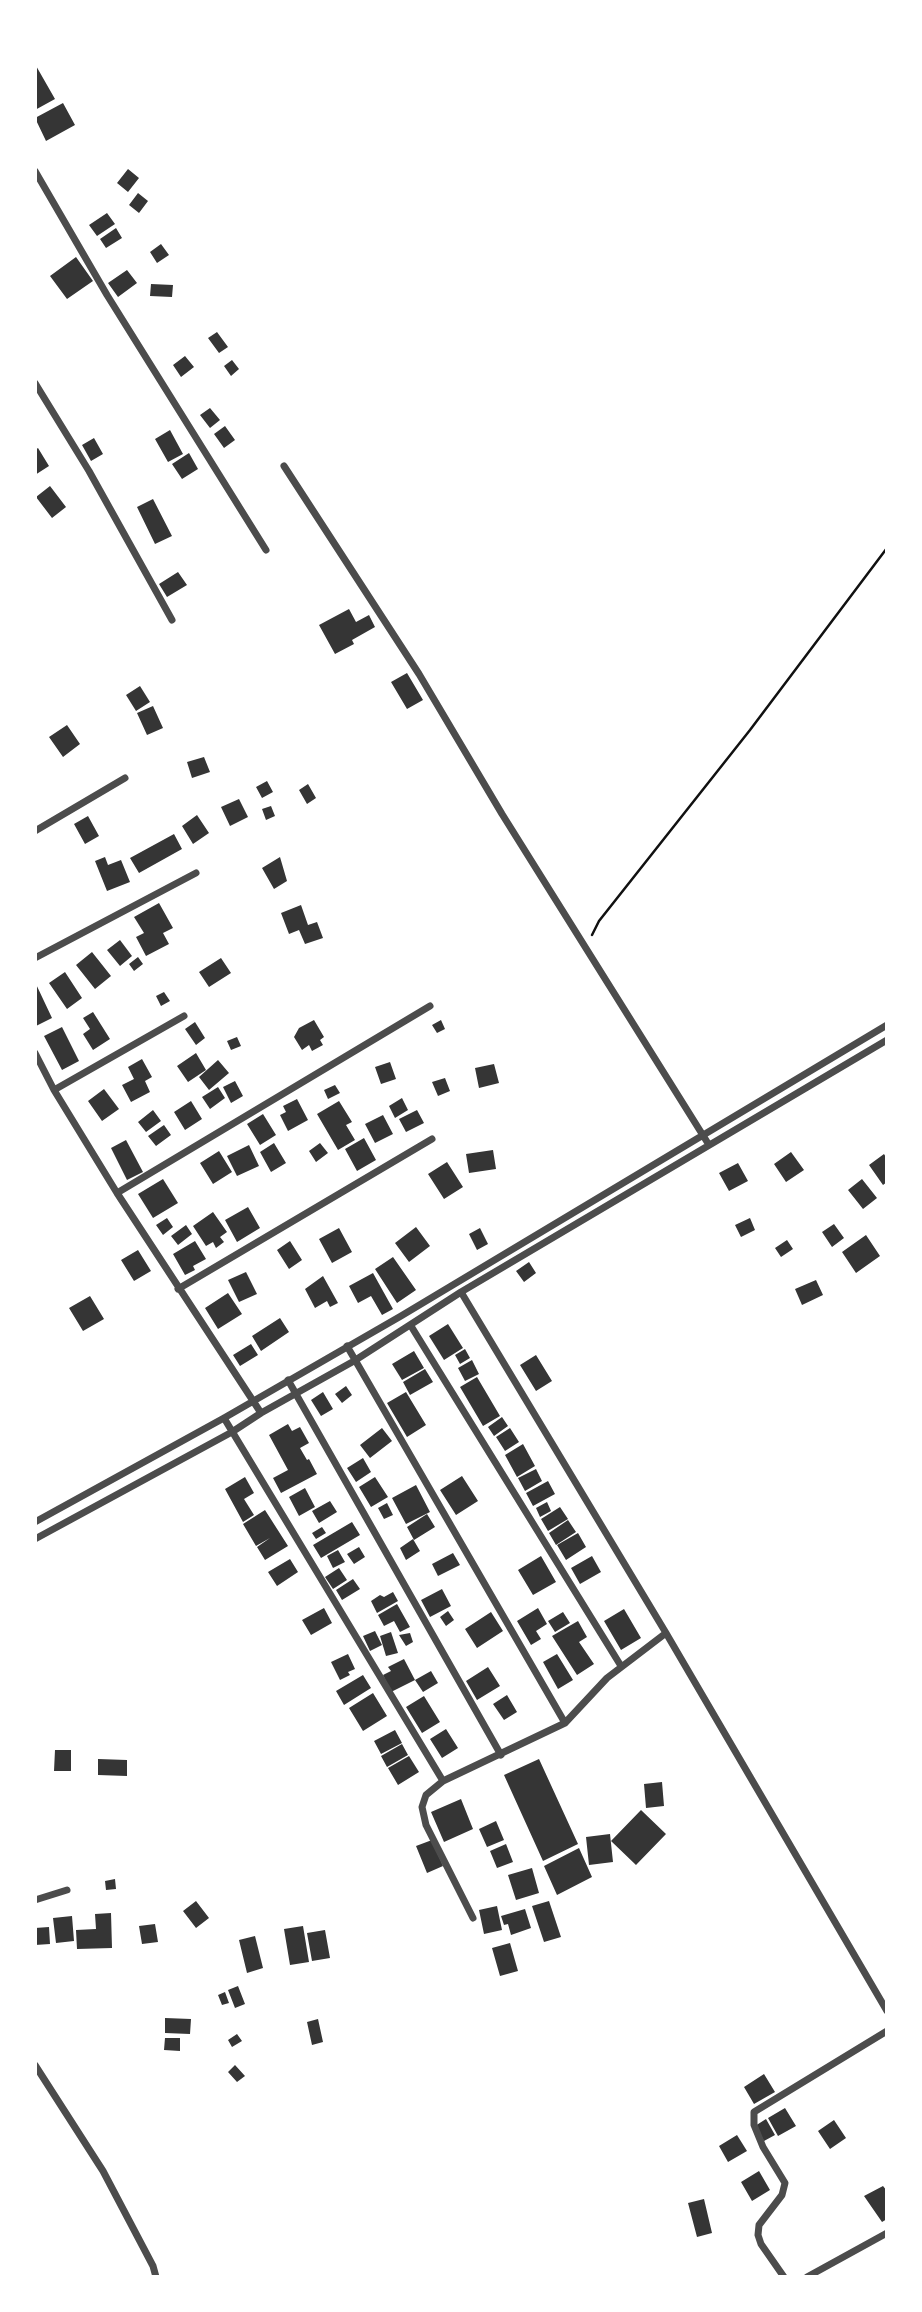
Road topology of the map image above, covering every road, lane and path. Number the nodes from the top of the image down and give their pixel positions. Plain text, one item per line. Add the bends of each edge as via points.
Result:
1 (35, 171) edge
2 (35, 383) edge
3 (284, 466) dead end
4 (887, 548) edge
5 (266, 550) dead end
6 (172, 620) dead end
7 (125, 778) dead end
8 (35, 831) edge
9 (196, 873) dead end
10 (590, 957) junction
11 (35, 958) edge
12 (430, 1006) dead end
13 (184, 1016) dead end
14 (887, 1026) edge
15 (887, 1040) edge
16 (35, 1053) edge
17 (54, 1090) junction
18 (702, 1135) junction
19 (432, 1139) dead end
20 (709, 1145) junction
21 (117, 1193) junction
22 (178, 1289) junction
23 (461, 1292) junction
24 (411, 1326) junction
25 (347, 1346) junction
26 (354, 1361) junction
27 (288, 1380) junction
28 (296, 1393) junction
29 (253, 1401) junction
30 (261, 1413) junction
31 (224, 1418) junction
32 (232, 1432) junction
33 (35, 1522) edge
34 (35, 1539) edge
35 (666, 1633) junction
36 (621, 1666) junction
37 (565, 1723) junction
38 (501, 1755) junction
39 (443, 1781) junction
40 (67, 1890) dead end
41 (35, 1900) edge
42 (473, 1918) dead end
43 (887, 2011) edge
44 (887, 2031) edge
45 (35, 2066) edge
46 (887, 2233) edge
47 (156, 2277) edge
48 (784, 2277) edge
49 (807, 2277) edge

1 - 5 street
2 - 6 street
3 - 10 street via 419,674
4 - 10 path via 599,921
7 - 8 street
9 - 11 street
10 - 18 street
12 - 21 street
13 - 17 street
14 - 18 street
15 - 20 street
16 - 17 street
17 - 21 street
18 - 20 street
18 - 25 street
19 - 22 street
20 - 23 street
21 - 22 street
22 - 29 street
23 - 24 street
23 - 35 street
24 - 26 street
24 - 36 street
25 - 26 street
25 - 27 street
26 - 28 street
26 - 37 street
27 - 28 street
27 - 29 street
28 - 30 street
28 - 38 street
29 - 30 street
29 - 31 street
30 - 32 street
31 - 32 street
31 - 33 street
32 - 34 street
32 - 39 street
35 - 36 street
35 - 43 street
36 - 37 street
37 - 38 street
38 - 39 street
39 - 42 street via 426,1795 422,1807 426,1825
40 - 41 street
44 - 48 street via 754,2112 763,2147 785,2183 782,2195 759,2225 758,2235
45 - 47 street via 103,2171
46 - 49 street

